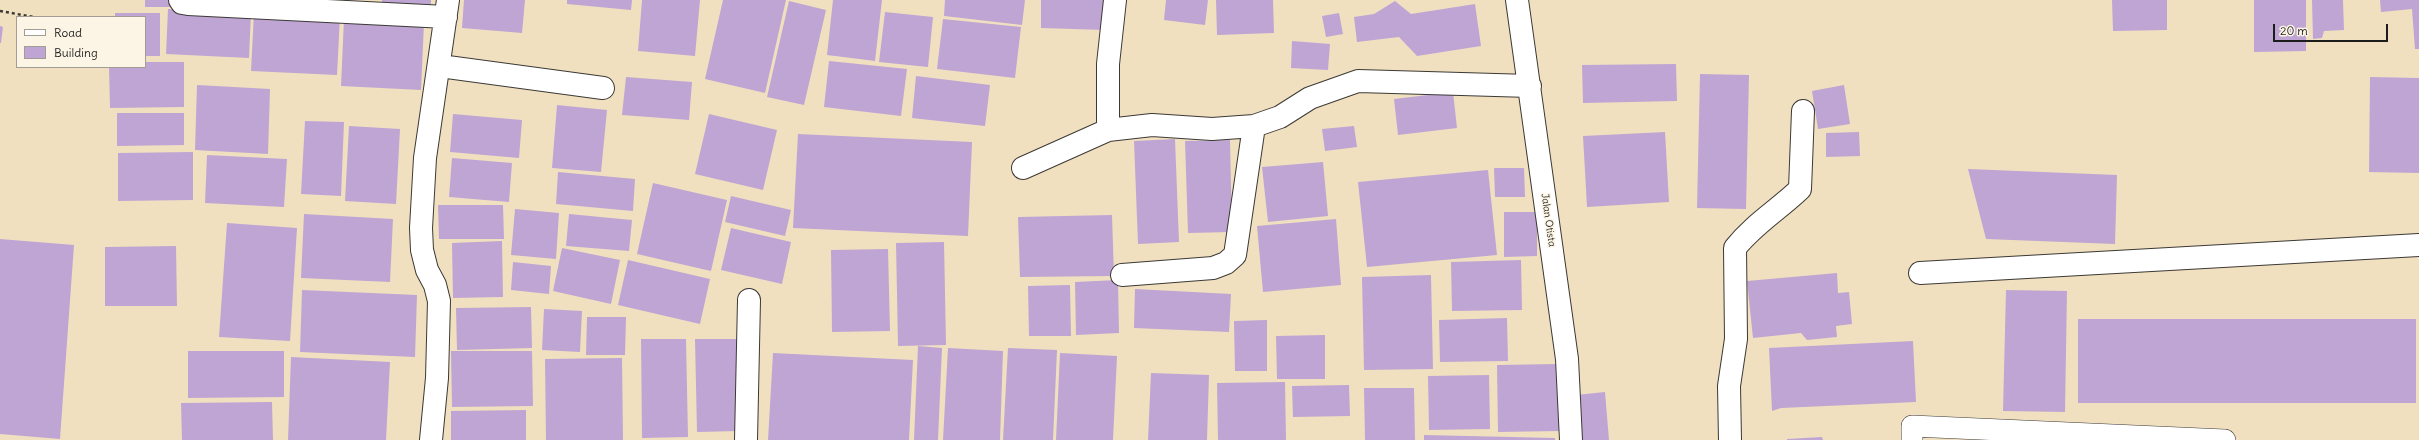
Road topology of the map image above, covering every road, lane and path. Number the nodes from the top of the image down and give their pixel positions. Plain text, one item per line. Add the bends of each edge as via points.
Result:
1 (180, 0) edge
2 (1115, 0) edge
3 (1517, 0) edge
4 (447, 8) edge
5 (0, 11) edge
6 (28, 16) edge
7 (440, 66) junction
8 (1530, 86) junction
9 (603, 88) dead end
10 (1804, 111) dead end
11 (1254, 126) junction
12 (1108, 130) junction
13 (1023, 168) dead end
14 (2419, 245) edge
15 (1920, 273) dead end
16 (1122, 275) dead end
17 (749, 300) dead end
18 (431, 440) edge
19 (746, 440) edge
20 (1571, 440) edge
21 (1730, 440) edge
22 (1912, 440) edge
23 (2225, 440) edge

1 - 4 street via 188,4
2 - 12 street via 1108,64
3 - 8 street, Jalan Otista
4 - 7 street
5 - 6 path
7 - 9 street
7 - 18 street via 425,158 421,228 426,263 439,301 438,370
8 - 11 street via 1358,81 1310,98 1280,117
8 - 20 street, Jalan Otista via 1567,359
10 - 21 street via 1800,189 1780,208 1762,219 1735,248 1736,339 1729,386
11 - 12 street via 1212,129 1152,125
11 - 16 street via 1235,255 1213,268
12 - 13 street
14 - 15 street
17 - 19 street
22 - 23 lane via 1912,426

